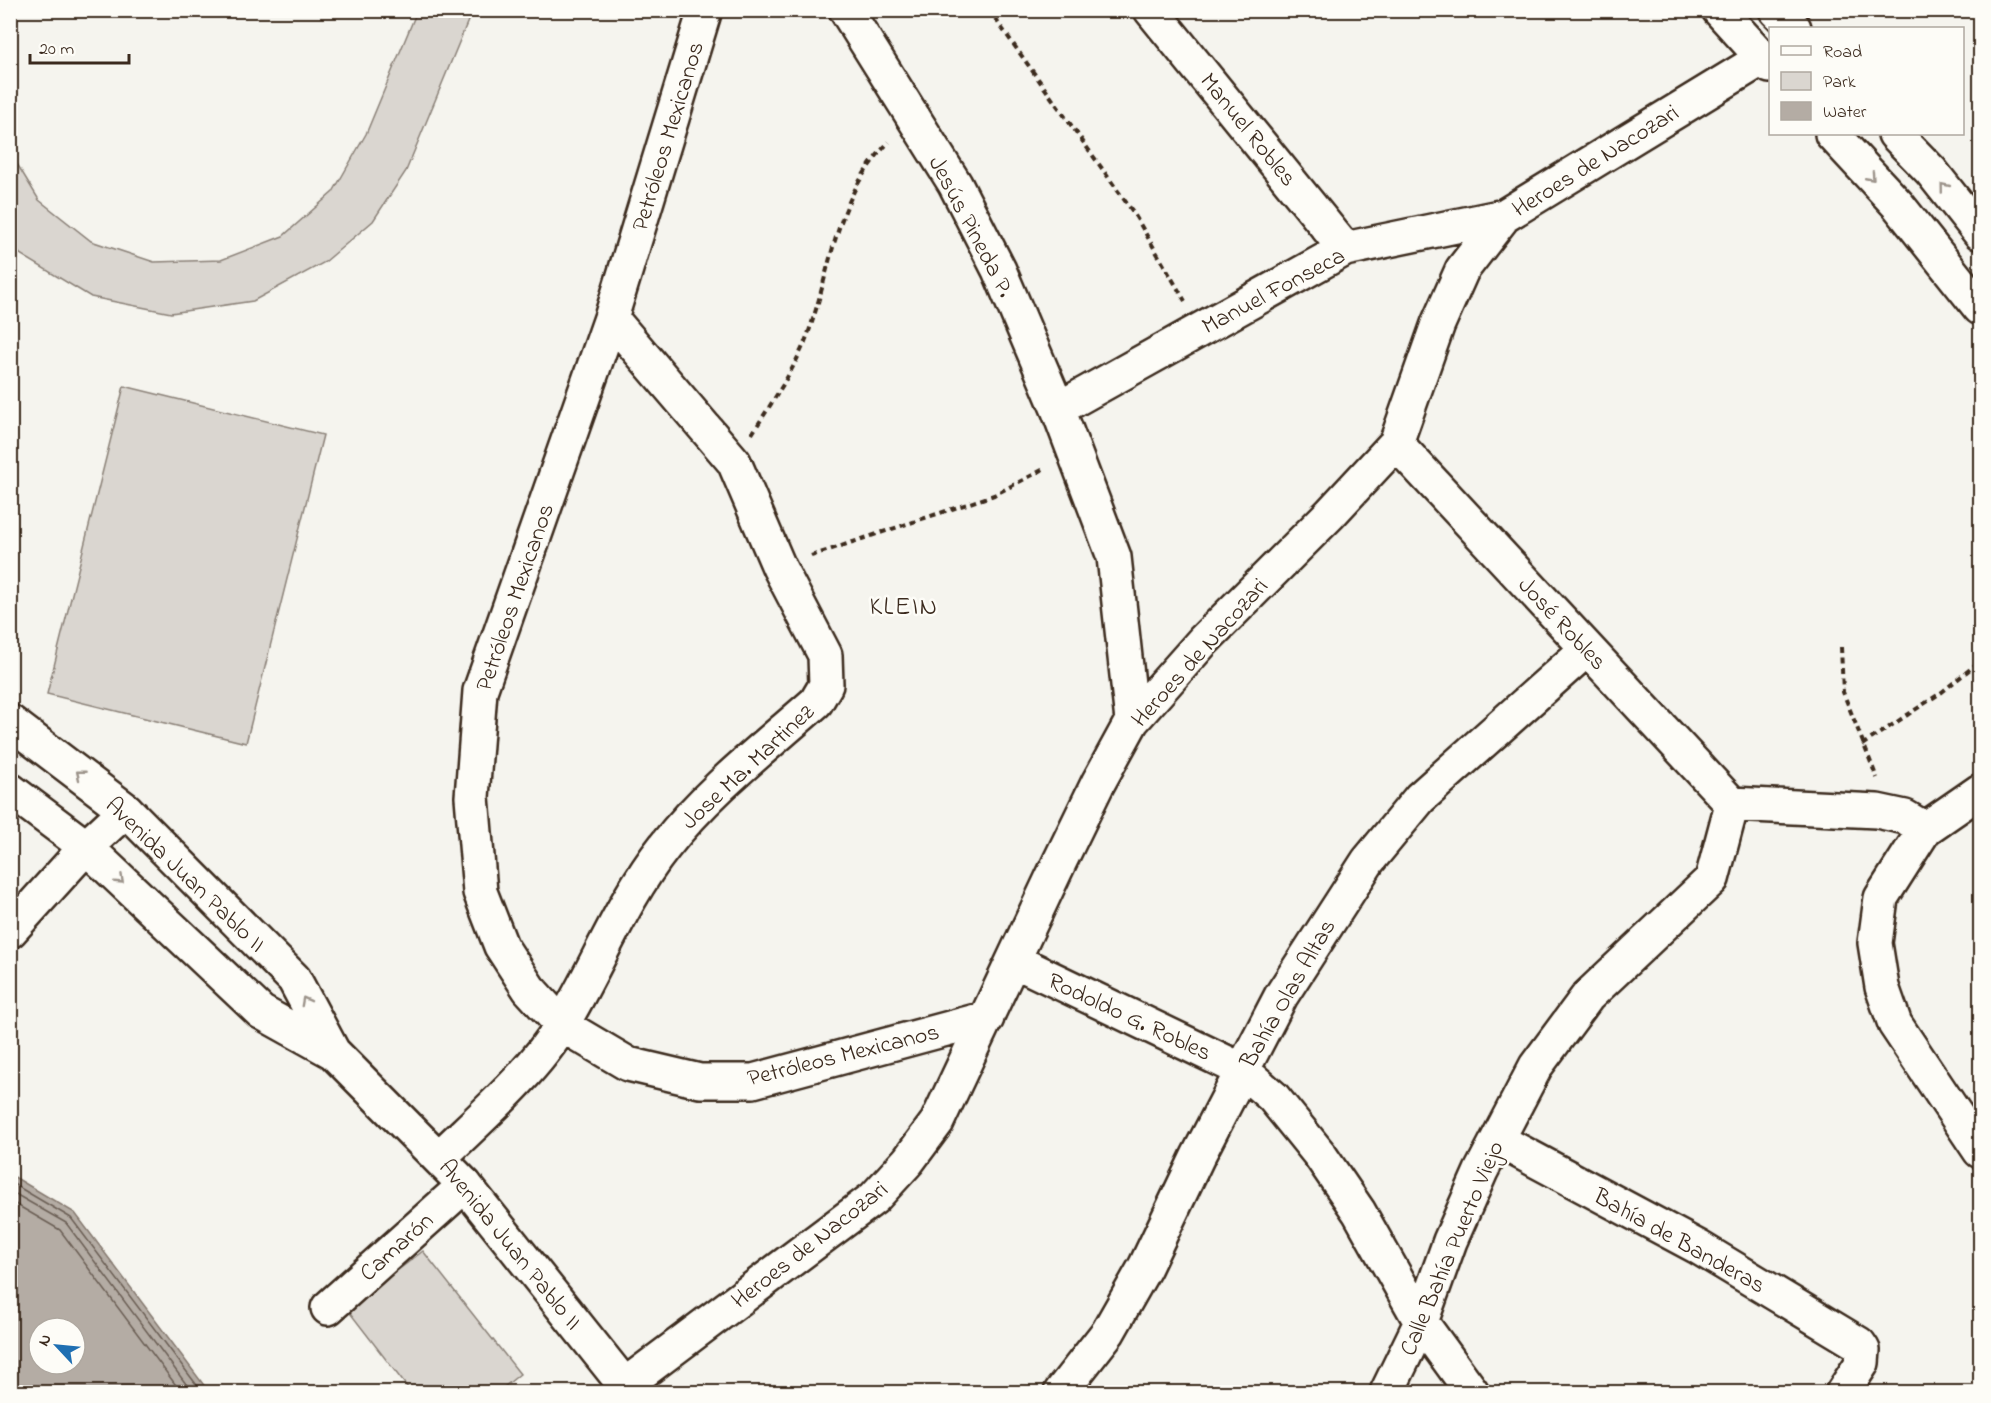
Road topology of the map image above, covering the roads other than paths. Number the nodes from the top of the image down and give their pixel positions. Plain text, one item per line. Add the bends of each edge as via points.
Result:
1 (705, 10) edge
2 (846, 10) edge
3 (1151, 10) edge
4 (1719, 10) edge
5 (1776, 10) edge
6 (1793, 27) edge
7 (1767, 62) edge
8 (1833, 135) edge
9 (1896, 135) edge
10 (1504, 216) junction
11 (1980, 232) edge
12 (1345, 249) junction
13 (1980, 308) edge
14 (611, 318) junction
15 (1059, 409) junction
16 (1395, 443) junction
17 (1587, 649) junction
18 (10, 722) edge
19 (1132, 722) junction
20 (10, 790) edge
21 (1980, 791) edge
22 (1731, 804) junction
23 (126, 810) junction
24 (1925, 829) junction
25 (86, 847) junction
26 (10, 931) edge
27 (1015, 961) junction
28 (987, 1017) junction
29 (562, 1025) junction
30 (333, 1052) junction
31 (1242, 1070) junction
32 (1498, 1140) junction
33 (1980, 1151) edge
34 (440, 1157) junction
35 (465, 1185) junction
36 (327, 1308) dead end
37 (1421, 1322) junction
38 (628, 1389) edge
39 (1061, 1392) edge
40 (1388, 1392) edge
41 (1472, 1392) edge
42 (1843, 1392) edge

1 - 14 street, Petróleos Mexicanos
2 - 15 street, Jesús Pineda P. via 954,184 999,270
3 - 12 street, Manuel Robles
4 - 7 street
5 - 6 street
7 - 10 street, Heroes de Nacozari
8 -> 13 street via 1898,206
11 -> 9 street
10 - 12 street, Manuel Fonseca
10 - 16 street, Heroes de Nacozari via 1462,270
12 - 15 street, Manuel Fonseca
14 - 29 street, Petróleos Mexicanos via 480,691 472,797 480,892 501,946 529,989
14 - 29 street, Jose Ma. Martinez via 734,462 779,567 825,655 826,685 816,702 699,805 663,848 616,920
15 - 19 street, Jesús Pineda P. via 1114,557
16 - 17 street, José Robles
16 - 19 street, Heroes de Nacozari via 1203,641
17 - 22 street, José Robles
17 - 31 street, Bahía Olas Altas via 1420,798 1375,852 1287,986
23 -> 18 street, Avenida Juan Pablo II
19 - 27 street, Heroes de Nacozari via 1088,802
20 - 25 street, Avenida Juan Pablo II
21 - 24 street
22 - 24 street via 1893,814
22 - 32 street, Calle Bahía Puerto Viejo via 1712,879 1588,996 1536,1066
23 - 25 street
30 -> 23 street, Avenida Juan Pablo II via 294,979
24 - 33 street via 1881,898 1875,942 1880,976 1895,1024
25 - 26 street
25 -> 30 street, Avenida Juan Pablo II via 261,1012
27 - 28 street, Heroes de Nacozari
27 - 31 street, Rodoldo G. Robles
28 - 29 street, Petróleos Mexicanos via 753,1081 700,1081 628,1064
28 - 38 street, Heroes de Nacozari via 937,1122 874,1198
29 - 34 street, Jose Ma. Martinez via 514,1085
30 - 34 street, Avenida Juan Pablo II
31 - 37 street, Rodoldo G. Robles via 1273,1097 1320,1155 1359,1212
31 - 39 street, Bahía Olas Altas via 1139,1277 1108,1332
32 - 37 street, Calle Bahía Puerto Viejo via 1450,1241
32 - 42 street, Bahía de Banderas via 1698,1247 1859,1344 1863,1350 1862,1363
34 - 35 street, Avenida Juan Pablo II
35 - 36 street, Camarón
35 - 38 street, Avenida Juan Pablo II
37 - 40 street, Calle Bahía Puerto Viejo
37 - 41 street, Rodoldo G. Robles

